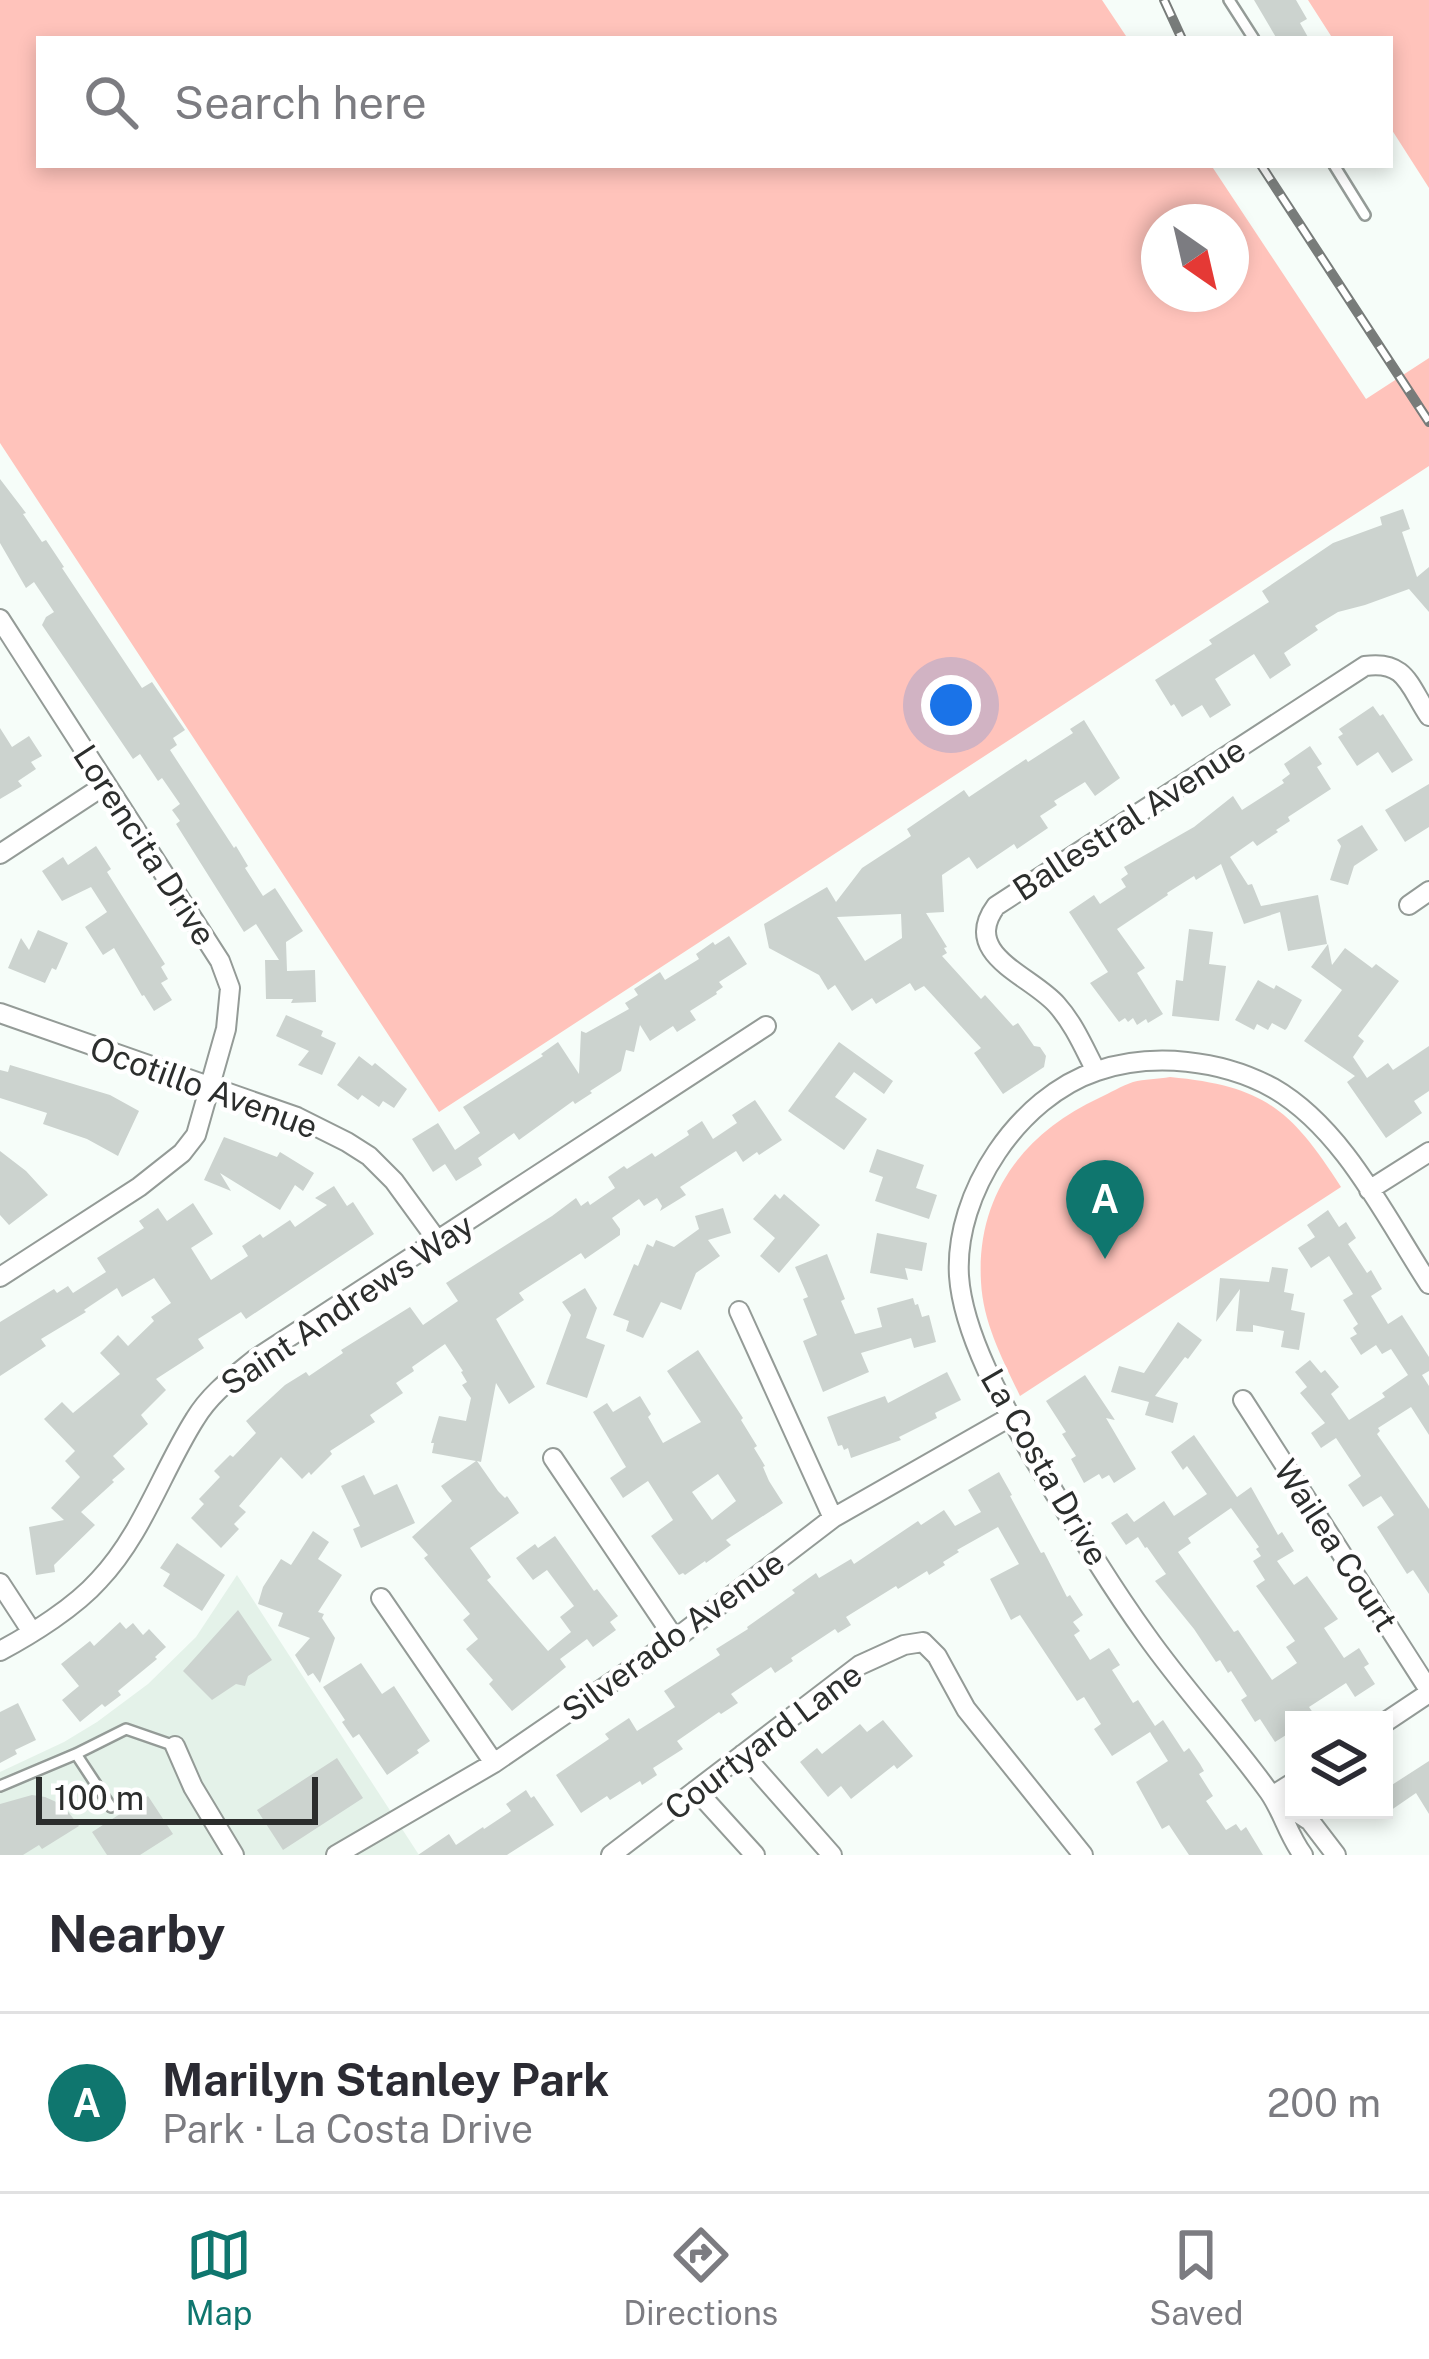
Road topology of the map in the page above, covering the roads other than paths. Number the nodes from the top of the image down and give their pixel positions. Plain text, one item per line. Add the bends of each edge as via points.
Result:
1 (1229, 0) edge
2 (1252, 36) edge
3 (1336, 168) edge
4 (1365, 214) dead end
5 (0, 619) edge
6 (1429, 716) edge
7 (105, 785) junction
8 (0, 854) edge
9 (1429, 891) edge
10 (1409, 905) dead end
11 (0, 1013) edge
12 (766, 1026) dead end
13 (1096, 1071) junction
14 (212, 1087) junction
15 (1429, 1152) edge
16 (1369, 1190) junction
17 (437, 1240) junction
18 (0, 1277) edge
19 (1429, 1284) edge
20 (739, 1311) dead end
21 (1243, 1400) dead end
22 (1010, 1417) junction
23 (553, 1458) dead end
24 (832, 1518) junction
25 (0, 1583) edge
26 (381, 1598) dead end
27 (32, 1632) junction
28 (675, 1639) junction
29 (0, 1651) edge
30 (1429, 1692) edge
31 (1393, 1717) edge
32 (175, 1747) joint
33 (76, 1754) junction
34 (743, 1754) junction
35 (494, 1763) junction
36 (0, 1786) edge
37 (1285, 1788) edge
38 (696, 1790) junction
39 (1272, 1796) junction
40 (111, 1807) dead end
41 (234, 1855) edge
42 (335, 1855) edge
43 (611, 1855) edge
44 (755, 1855) edge
45 (832, 1855) edge
46 (1083, 1855) edge
47 (1303, 1855) edge
48 (1336, 1855) edge

1 - 2 lane
3 - 4 lane
5 - 7 street, Lorencita Drive
6 - 13 street, Ballestral Avenue via 1401,672 1365,666 996,906 984,931 992,951 1059,1007
7 - 8 street
7 - 14 street, Lorencita Drive via 226,971 226,1029
9 - 10 street
11 - 14 street, Ocotillo Avenue
12 - 17 street, Saint Andrews Way
13 - 16 street via 1182,1061 1272,1088 1343,1148
13 - 22 street, La Costa Drive via 1027,1116 996,1153 959,1240 967,1314
14 - 17 street, Ocotillo Avenue via 298,1117 369,1156
14 - 18 street, Lorencita Drive via 182,1153
15 - 16 street
16 - 19 street
17 - 27 street, Saint Andrews Way via 220,1387 100,1580
20 - 24 street
21 - 30 street, Wailea Court
22 - 24 street, Silverado Avenue
22 - 39 street, La Costa Drive via 1146,1636
23 - 28 street
24 - 28 street, Silverado Avenue
25 - 27 street
26 - 35 street
27 - 29 street, Saint Andrews Way
28 - 35 street, Silverado Avenue
30 - 31 street
32 - 33 lane via 126,1729
32 - 41 street
33 - 36 lane
33 - 40 lane
34 - 38 street, Courtyard Lane
34 - 45 street
34 - 46 street, Courtyard Lane via 860,1665 923,1642
35 - 42 street, Silverado Avenue
37 - 39 street
38 - 43 street, Courtyard Lane
38 - 44 street
39 - 47 street, La Costa Drive
39 - 48 street, La Costa Drive via 1310,1821

